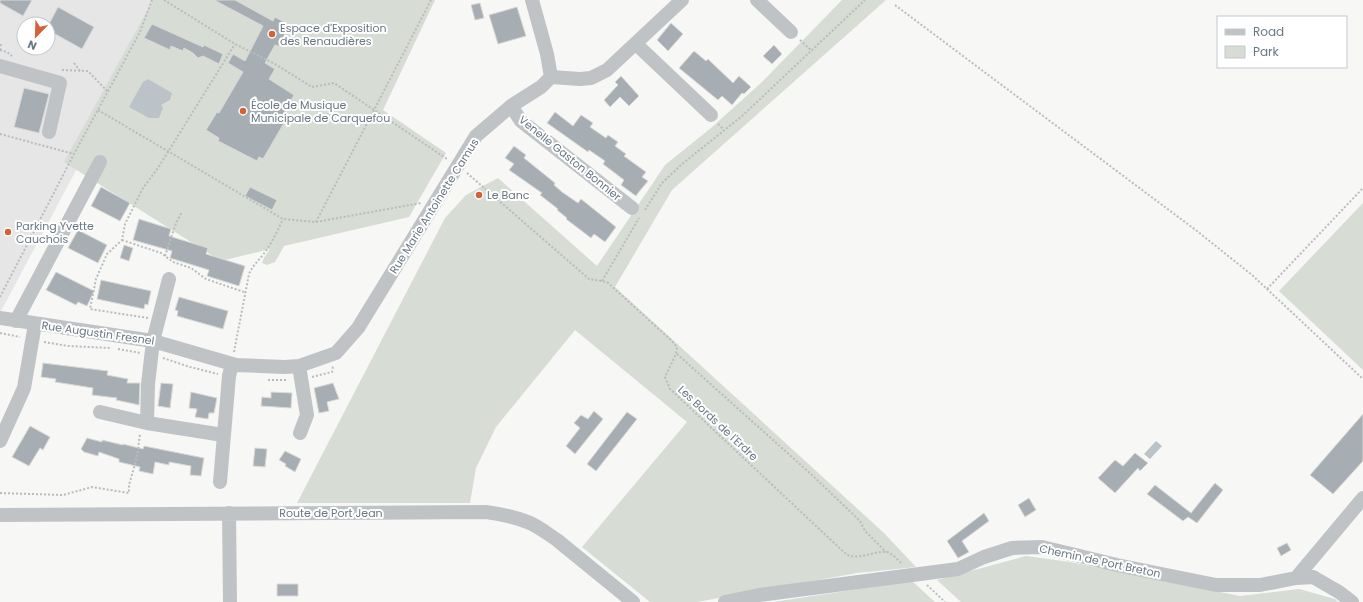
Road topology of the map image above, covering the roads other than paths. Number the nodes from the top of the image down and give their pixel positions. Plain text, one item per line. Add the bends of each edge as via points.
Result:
1 (532, 0) edge
2 (682, 0) edge
3 (757, 0) edge
4 (791, 32) road end
5 (636, 44) junction
6 (0, 66) edge
7 (551, 77) junction
8 (511, 106) junction
9 (711, 115) dead end
10 (48, 132) dead end
11 (100, 162) dead end
12 (632, 208) dead end
13 (169, 279) dead end
14 (0, 318) edge
15 (16, 321) junction
16 (35, 324) junction
17 (154, 340) junction
18 (336, 353) joint
19 (232, 364) junction
20 (299, 366) junction
21 (100, 412) dead end
22 (144, 422) junction
23 (300, 433) dead end
24 (223, 435) junction
25 (0, 441) edge
26 (220, 482) dead end
27 (1363, 498) edge
28 (229, 513) junction
29 (0, 515) edge
30 (1296, 578) junction
31 (230, 602) edge
32 (633, 602) edge
33 (724, 602) edge
34 (1352, 602) edge

1 - 7 street
2 - 5 street
3 - 4 street
5 - 7 street via 607,70 591,78
5 - 9 street
6 - 10 street via 60,82
7 - 8 street, Rue Marie Antoinette Camus via 541,87
8 - 12 street, Venelle Gaston Bonnier via 521,121
8 - 18 street, Rue Marie Antoinette Camus via 476,136 358,328
11 - 15 street
13 - 17 street
14 - 15 street, Rue Augustin Fresnel
15 - 16 street, Rue Augustin Fresnel
16 - 17 street, Rue Augustin Fresnel
16 - 25 street via 24,388
17 - 19 street, Rue Augustin Fresnel
17 - 22 street
18 - 20 street, Rue Augustin Fresnel
19 - 20 street, Rue Augustin Fresnel
19 - 24 street via 228,376
20 - 23 street via 307,415
21 - 22 street
22 - 24 street
24 - 26 street
27 - 30 street
28 - 29 street, Route de Port Jean
28 - 31 street
28 - 32 street, Route de Port Jean via 486,512 507,516 529,522 553,536
30 - 33 street, Chemin de Port Breton via 1260,585 1216,585 1042,548 1012,548 958,569 759,595
30 - 34 street, Chemin de Port Breton via 1313,577

